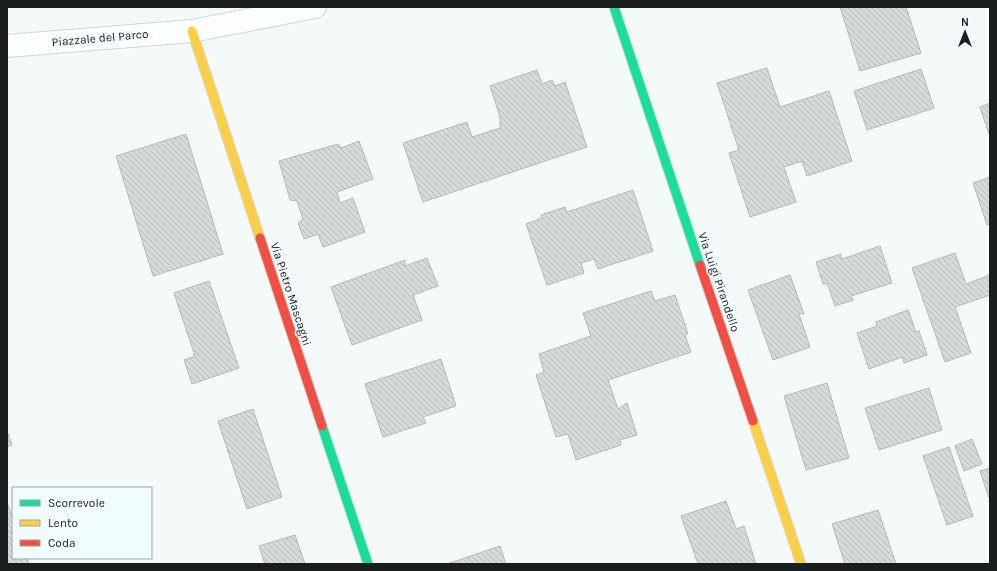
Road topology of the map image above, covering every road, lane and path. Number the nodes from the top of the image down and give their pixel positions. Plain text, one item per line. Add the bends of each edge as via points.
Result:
1 (314, 7) edge
2 (614, 7) edge
3 (192, 31) junction
4 (7, 46) edge
5 (368, 564) edge
6 (800, 564) edge

1 - 3 street, Piazzale del Parco
2 - 6 street, Via Luigi Pirandello
3 - 4 street, Piazzale del Parco
3 - 5 street, Via Pietro Mascagni

